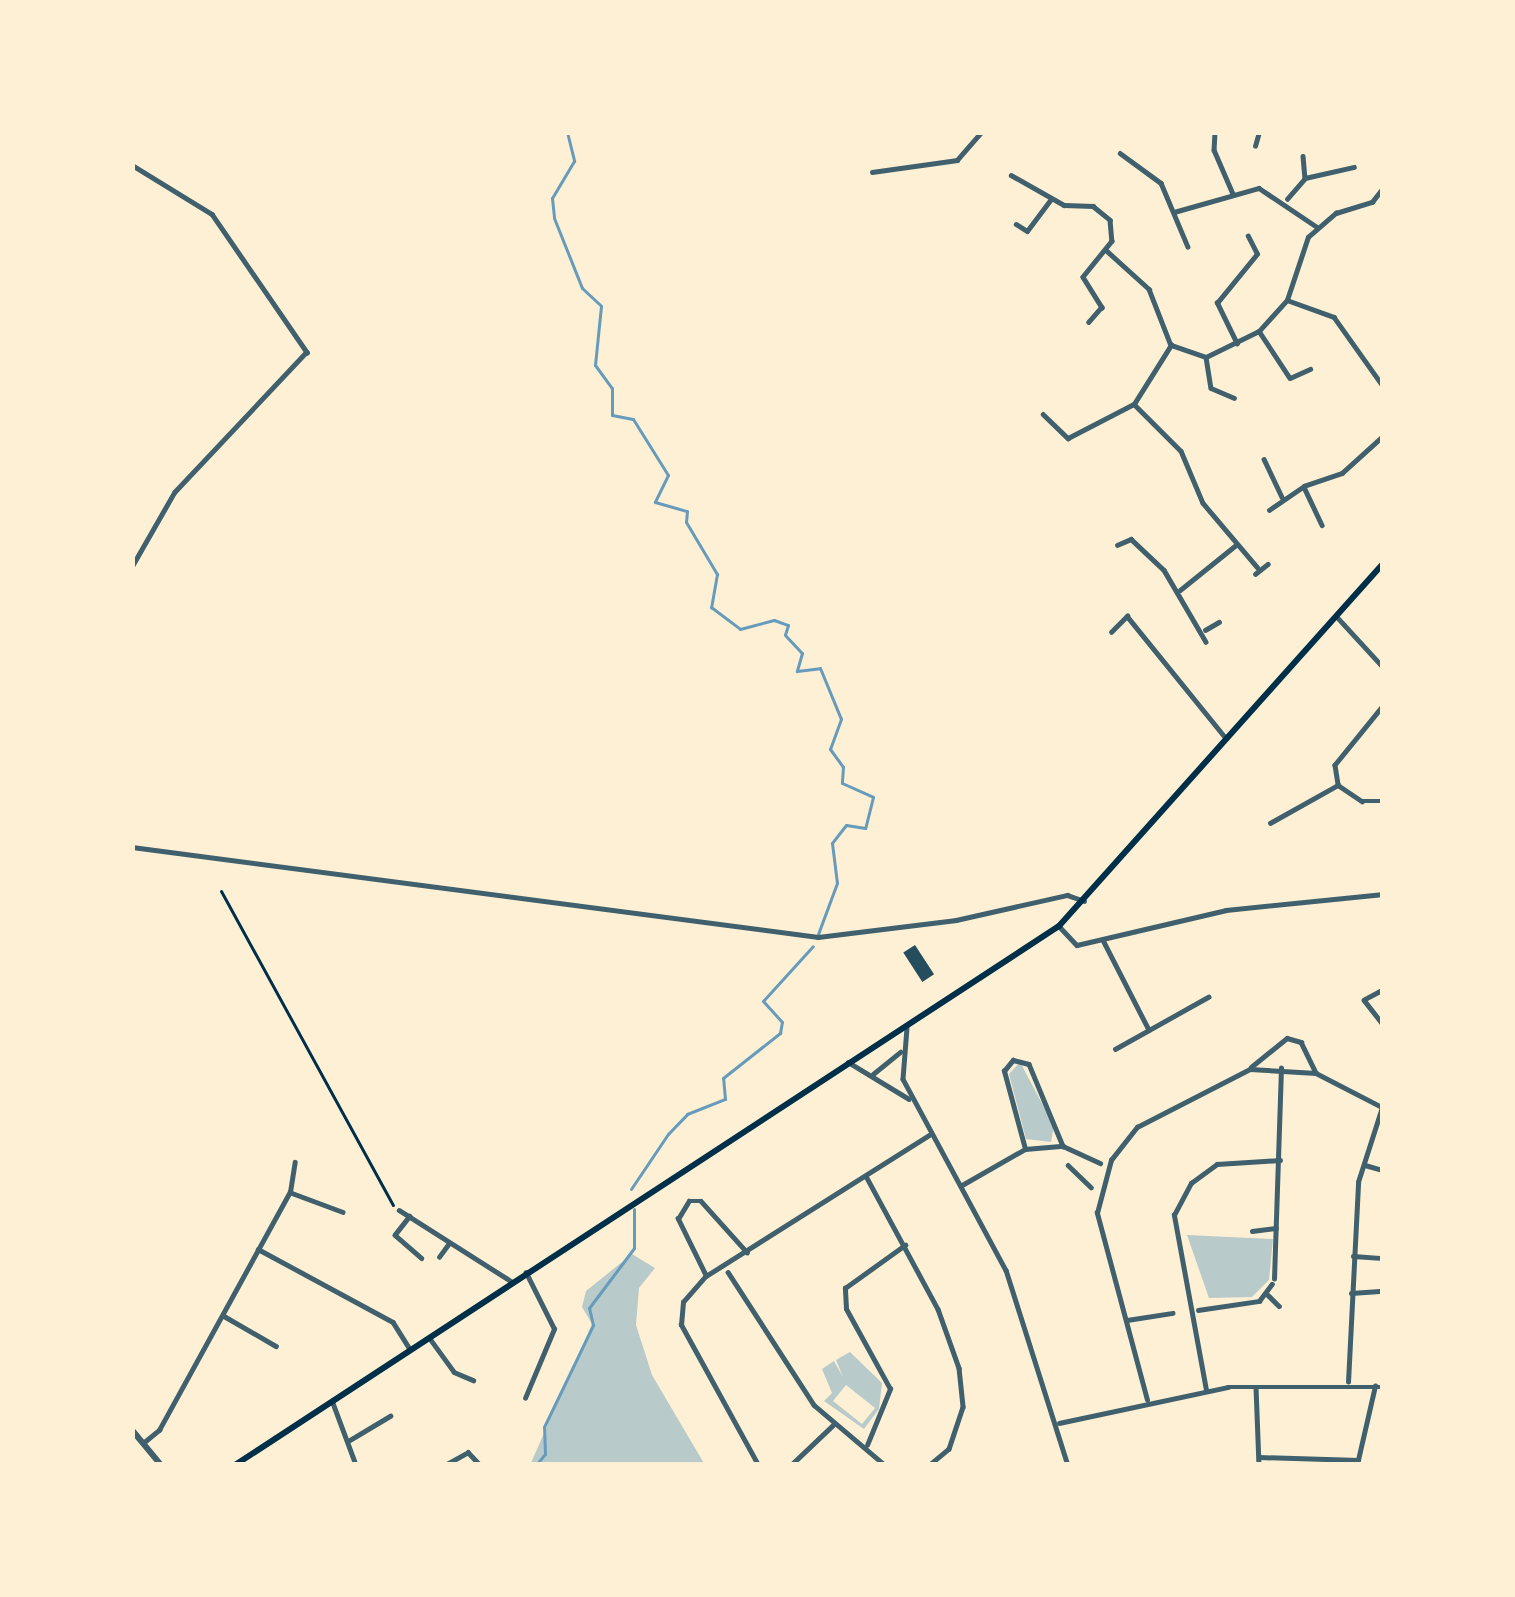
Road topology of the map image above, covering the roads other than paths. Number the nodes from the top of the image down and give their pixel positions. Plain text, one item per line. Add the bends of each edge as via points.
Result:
1 (981, 132) edge
2 (1259, 132) edge
3 (1213, 133) edge
4 (1255, 146) dead end
5 (1120, 152) dead end
6 (1303, 156) dead end
7 (132, 166) edge
8 (1354, 167) dead end
9 (872, 172) dead end
10 (1011, 175) dead end
11 (1305, 178) junction
12 (1383, 188) edge
13 (1234, 195) junction
14 (1052, 199) junction
15 (1287, 200) junction
16 (1372, 202) junction
17 (1383, 211) edge
18 (1174, 212) junction
19 (1016, 224) dead end
20 (1317, 227) junction
21 (1248, 236) dead end
22 (1188, 247) dead end
23 (1107, 251) junction
24 (1287, 300) junction
25 (1089, 322) dead end
26 (1259, 331) junction
27 (1237, 344) junction
28 (1171, 345) junction
29 (1206, 357) junction
30 (1310, 369) dead end
31 (1289, 378) junction
32 (1290, 386) dead end
33 (1383, 386) edge
34 (1234, 398) dead end
35 (1134, 404) junction
36 (1043, 414) dead end
37 (1383, 436) edge
38 (1068, 438) junction
39 (1069, 447) dead end
40 (1264, 459) dead end
41 (1304, 486) junction
42 (1283, 499) junction
43 (1269, 511) dead end
44 (1322, 524) dead end
45 (1237, 544) junction
46 (1117, 545) dead end
47 (1268, 564) dead end
48 (1383, 565) edge
49 (132, 567) edge
50 (1180, 590) junction
51 (1335, 614) junction
52 (1219, 622) dead end
53 (1205, 630) junction
54 (1111, 632) dead end
55 (1206, 642) dead end
56 (1383, 667) edge
57 (1383, 706) edge
58 (1225, 737) junction
59 (1338, 785) junction
60 (1383, 801) edge
61 (1270, 823) dead end
62 (132, 847) edge
63 (1383, 894) edge
64 (1084, 901) junction
65 (1059, 926) junction
66 (1103, 940) junction
67 (1383, 990) edge
68 (1208, 997) dead end
69 (909, 1022) junction
70 (1383, 1024) edge
71 (1149, 1030) junction
72 (902, 1048) junction
73 (1115, 1048) dead end
74 (848, 1062) junction
75 (1281, 1068) junction
76 (1250, 1069) junction
77 (1316, 1073) junction
78 (873, 1074) junction
79 (913, 1103) junction
80 (1382, 1106) edge
81 (931, 1134) junction
82 (1063, 1146) junction
83 (1025, 1148) junction
84 (1280, 1160) junction
85 (295, 1162) dead end
86 (1363, 1165) junction
87 (1069, 1166) dead end
88 (1383, 1170) edge
89 (866, 1176) junction
90 (1080, 1176) junction
91 (962, 1185) junction
92 (1091, 1187) dead end
93 (290, 1192) junction
94 (398, 1210) road end
95 (343, 1212) dead end
96 (410, 1216) junction
97 (1277, 1228) junction
98 (1252, 1232) dead end
99 (449, 1243) junction
100 (905, 1245) junction
101 (258, 1249) junction
102 (747, 1252) junction
103 (1352, 1256) junction
104 (439, 1257) dead end
105 (421, 1258) dead end
106 (1383, 1258) edge
107 (726, 1270) junction
108 (525, 1272) junction
109 (706, 1276) junction
110 (511, 1281) junction
111 (1383, 1291) edge
112 (1351, 1293) junction
113 (1267, 1294) junction
114 (1279, 1306) dead end
115 (1197, 1310) junction
116 (1172, 1313) dead end
117 (222, 1315) junction
118 (1127, 1320) junction
119 (428, 1336) junction
120 (276, 1346) dead end
121 (410, 1349) junction
122 (472, 1380) dead end
123 (1348, 1385) junction
124 (1256, 1386) junction
125 (1379, 1387) edge
126 (1206, 1390) junction
127 (525, 1398) dead end
128 (1147, 1400) junction
129 (333, 1403) junction
130 (390, 1416) dead end
131 (1059, 1423) junction
132 (833, 1425) junction
133 (132, 1430) edge
134 (348, 1441) junction
135 (143, 1443) junction
136 (866, 1445) junction
137 (1259, 1461) edge
138 (793, 1464) edge
139 (161, 1465) edge
140 (235, 1465) edge
141 (356, 1465) edge
142 (446, 1465) edge
143 (479, 1465) edge
144 (758, 1465) edge
145 (885, 1465) edge
146 (930, 1465) edge
147 (1068, 1465) edge

1 - 9 street via 957,160
2 - 4 street
3 - 13 street
5 - 18 street via 1161,183
6 - 11 street
7 - 49 street via 212,214 307,352 175,492
8 - 11 street
10 - 14 street
11 - 15 street
12 - 16 street
13 - 15 street via 1259,188
13 - 18 street
14 - 19 street via 1027,231
14 - 23 street via 1103,212 1114,231
15 - 20 street
16 - 17 street
16 - 20 street
18 - 22 street
20 - 24 street via 1300,250
21 - 27 street via 1257,254 1217,303
23 - 25 street via 1084,277 1102,307
23 - 28 street via 1149,289
24 - 26 street
24 - 33 street via 1334,317
26 - 27 street
26 - 31 street
27 - 29 street
28 - 29 street
28 - 35 street
29 - 34 street via 1211,388
30 - 31 street
31 - 32 street
35 - 38 street
35 - 45 street via 1181,451 1203,503
36 - 38 street
37 - 41 street via 1331,480
38 - 39 street
40 - 42 street
41 - 42 street
41 - 44 street
42 - 43 street
45 - 47 street via 1256,570
45 - 50 street
46 - 50 street via 1131,539
48 - 51 main road
50 - 53 street
51 - 56 street
51 - 58 main road
52 - 53 street
53 - 55 street
54 - 58 street via 1124,613
57 - 59 street via 1335,765
58 - 64 main road
59 - 60 street via 1362,801
59 - 61 street
62 - 64 street via 818,937 956,920 1067,895
63 - 66 street via 1226,910
64 - 65 main road
65 - 66 street via 1077,944
65 - 69 main road
66 - 71 street
67 - 70 street via 1364,1000
68 - 71 street
69 - 72 street
69 - 74 main road
71 - 73 street
72 - 78 street
72 - 79 street
74 - 78 street
74 - 108 main road
75 - 76 street
75 - 77 street
75 - 84 street
76 - 77 street via 1287,1039 1300,1042
76 - 118 street via 1137,1127 1112,1160 1097,1213
77 - 80 street
78 - 79 street
79 - 81 street
80 - 86 street
81 - 89 street
81 - 91 street
82 - 83 street
82 - 83 street via 1022,1059 1004,1072
82 - 90 street via 1096,1161
83 - 91 street
84 - 97 street
84 - 115 street via 1217,1164 1191,1183 1174,1215 1173,1242
85 - 93 street
86 - 88 street
86 - 103 street
87 - 90 street
89 - 100 street
89 - 102 street
90 - 92 street
91 - 131 street via 1006,1270
93 - 95 street
93 - 101 street
94 - 96 street
96 - 99 street
96 - 105 street via 395,1235
97 - 98 street
97 - 113 street
99 - 104 street
99 - 110 street
100 - 136 street via 844,1288 846,1310 890,1390
100 - 146 street via 959,1368 963,1407 949,1449
101 - 117 street
101 - 121 street via 393,1322
102 - 107 street
102 - 109 street via 701,1201 689,1201 678,1219
103 - 106 street
103 - 112 street
107 - 109 street
107 - 132 street
108 - 110 main road
108 - 127 street via 554,1329
109 - 144 street via 683,1302 681,1324
110 - 119 main road
111 - 112 street
112 - 123 street
113 - 114 street
113 - 115 street via 1236,1308
115 - 126 street
116 - 118 street
117 - 120 street
117 - 135 street via 159,1430
118 - 128 street
119 - 121 main road
119 - 122 street via 454,1372
121 - 129 main road
123 - 124 street
123 - 125 street
124 - 126 street
124 - 137 street
125 - 137 street via 1358,1460
126 - 128 street
128 - 131 street
129 - 134 street
129 - 140 main road
130 - 134 street
131 - 147 street
132 - 136 street
132 - 138 street
133 - 135 street
134 - 141 street
135 - 139 street
136 - 145 street
142 - 143 street via 468,1453

